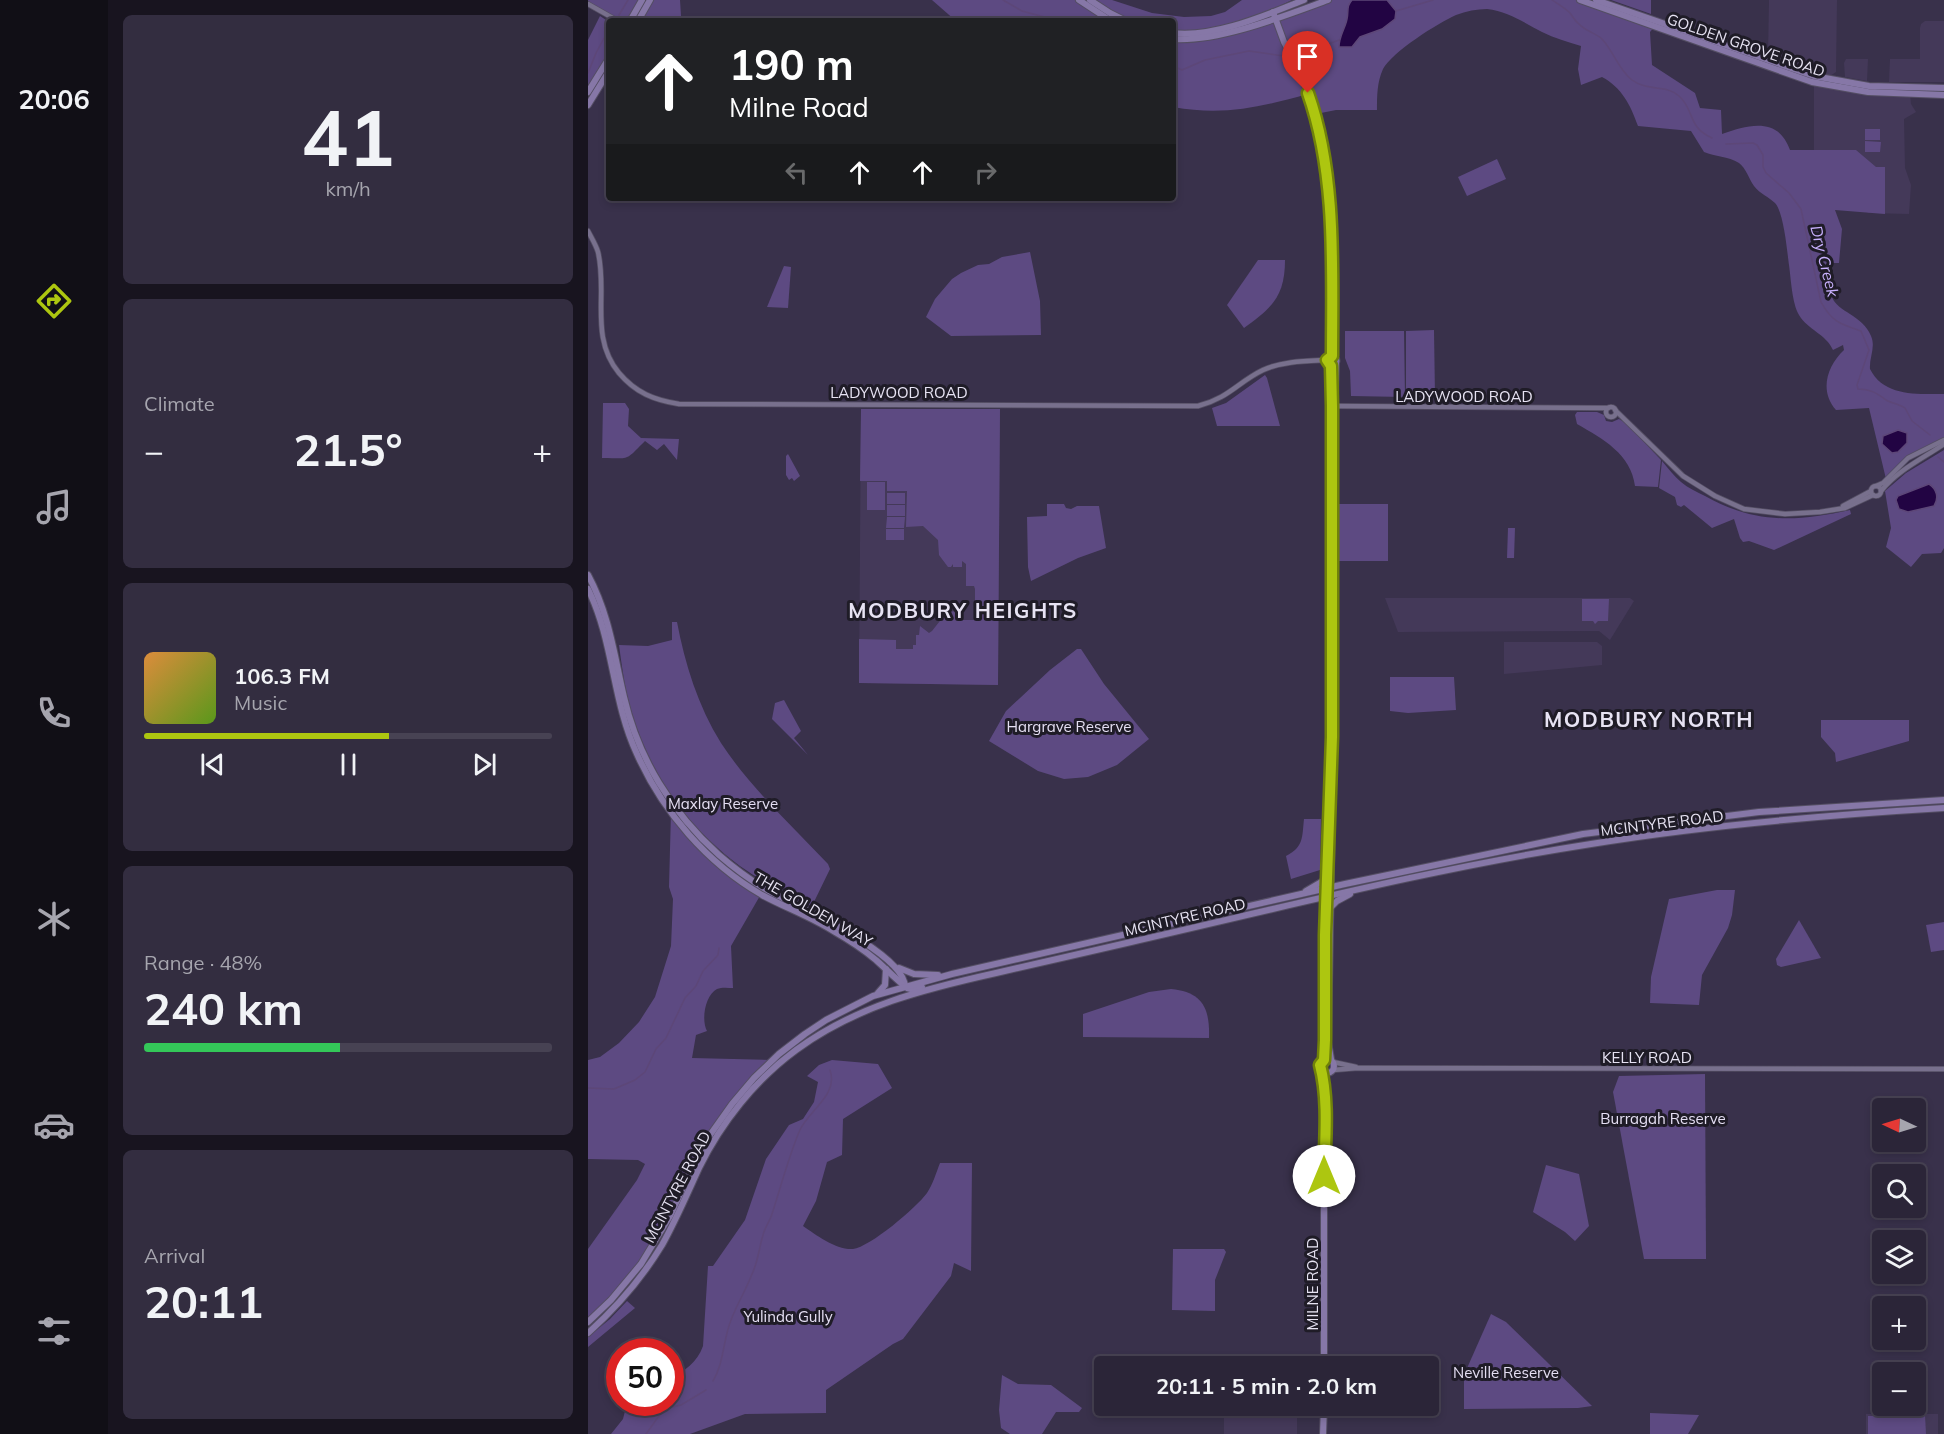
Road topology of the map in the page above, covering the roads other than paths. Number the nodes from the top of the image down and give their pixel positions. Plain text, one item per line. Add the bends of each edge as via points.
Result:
1 (642, 0) edge
2 (650, 0) edge
3 (1079, 0) edge
4 (1090, 0) edge
5 (1304, 0) edge
6 (1328, 0) edge
7 (1580, 0) edge
8 (1596, 2) edge
9 (588, 4) edge
10 (602, 13) junction
11 (1274, 15) junction
12 (607, 18) edge
13 (612, 18) edge
14 (632, 18) edge
15 (640, 18) edge
16 (1106, 18) edge
17 (1120, 18) edge
18 (1176, 33) edge
19 (1176, 39) edge
20 (606, 63) edge
21 (606, 76) edge
22 (1944, 88) edge
23 (588, 92) edge
24 (1944, 95) edge
25 (588, 105) edge
26 (588, 231) edge
27 (1331, 362) junction
28 (1332, 406) junction
29 (1615, 410) junction
30 (1607, 411) junction
31 (1613, 417) junction
32 (1626, 420) junction
33 (1944, 442) edge
34 (1876, 486) junction
35 (1881, 491) junction
36 (1872, 493) junction
37 (588, 575) edge
38 (588, 589) edge
39 (1331, 774) junction
40 (1944, 801) edge
41 (1944, 808) edge
42 (1331, 866) junction
43 (1326, 875) junction
44 (1345, 884) junction
45 (1328, 888) junction
46 (1361, 889) junction
47 (1297, 895) junction
48 (1328, 897) junction
49 (785, 899) junction
50 (1310, 901) junction
51 (803, 908) junction
52 (1330, 908) junction
53 (791, 910) junction
54 (1326, 918) junction
55 (890, 967) junction
56 (952, 974) junction
57 (958, 981) junction
58 (905, 987) junction
59 (873, 996) junction
60 (889, 1001) junction
61 (1329, 1060) junction
62 (1358, 1068) junction
63 (1944, 1068) edge
64 (1329, 1071) junction
65 (588, 1322) edge
66 (588, 1333) edge
67 (1323, 1356) edge
68 (1324, 1416) edge
69 (1323, 1434) edge

1 - 14 main road
2 - 15 main road
3 - 16 main road
4 - 17 main road
5 - 11 main road
6 - 11 main road
7 - 8 main road, GOLDEN GROVE ROAD
8 - 22 main road, GOLDEN GROVE ROAD via 1814,76 1869,86
8 - 24 main road, GOLDEN GROVE ROAD via 1812,82 1868,92
9 - 10 street
10 - 12 street
10 - 13 street
11 - 18 main road via 1212,31
11 - 19 main road via 1233,32
11 - 27 main road via 1316,114 1328,172
20 - 23 main road
21 - 25 main road
26 - 27 street, LADYWOOD ROAD via 597,250 600,325 611,364 634,389 679,404 1198,406 1218,400 1261,371 1279,364
27 - 28 main road via 1335,397
28 - 30 street, LADYWOOD ROAD
28 - 39 main road
29 - 30 street via 1611,407
29 - 31 street
29 - 32 street
30 - 31 street
31 - 32 street
32 - 36 street via 1683,476 1731,504 1760,512 1820,512 1857,504
33 - 34 street via 1908,458
33 - 35 street
34 - 35 street
34 - 36 street
35 - 36 street via 1878,496
37 - 49 main road, THE GOLDEN WAY via 610,628 631,722 658,782 683,818 711,847 745,876
38 - 53 main road, THE GOLDEN WAY via 607,640 627,731 656,789 685,829 719,863 761,894
39 - 42 main road
39 - 43 main road
40 - 44 main road, MCINTYRE ROAD via 1759,812 1583,834
41 - 46 main road, MCINTYRE ROAD via 1663,833 1586,844
42 - 44 main road via 1338,881
42 - 45 main road
43 - 45 main road
43 - 47 main road via 1323,881
44 - 45 main road, MCINTYRE ROAD
45 - 47 main road, MCINTYRE ROAD
45 - 48 main road
46 - 48 main road, MCINTYRE ROAD
46 - 52 main road
47 - 56 main road, MCINTYRE ROAD
48 - 50 main road, MCINTYRE ROAD
48 - 52 main road
48 - 54 main road
49 - 51 main road, THE GOLDEN WAY
49 - 53 main road
50 - 54 main road via 1320,905
50 - 57 main road, MCINTYRE ROAD
51 - 53 main road
51 - 55 main road, THE GOLDEN WAY via 839,926
52 - 61 main road
53 - 55 main road, THE GOLDEN WAY via 836,932
54 - 61 main road
55 - 56 main road via 924,975
55 - 58 main road, THE GOLDEN WAY
55 - 59 main road via 885,985
56 - 58 main road, MCINTYRE ROAD
57 - 58 main road
57 - 60 main road, MCINTYRE ROAD
58 - 59 main road, MCINTYRE ROAD
58 - 60 main road
59 - 65 main road, MCINTYRE ROAD via 805,1034 748,1084 710,1135 645,1259
60 - 66 main road, MCINTYRE ROAD via 821,1033 783,1060 751,1092 715,1140 656,1255 628,1294
61 - 62 street, KELLY ROAD
61 - 64 main road
61 - 64 main road via 1320,1065
62 - 63 street, KELLY ROAD
62 - 64 street, KELLY ROAD
64 - 67 main road, MILNE ROAD via 1325,1093
68 - 69 main road

